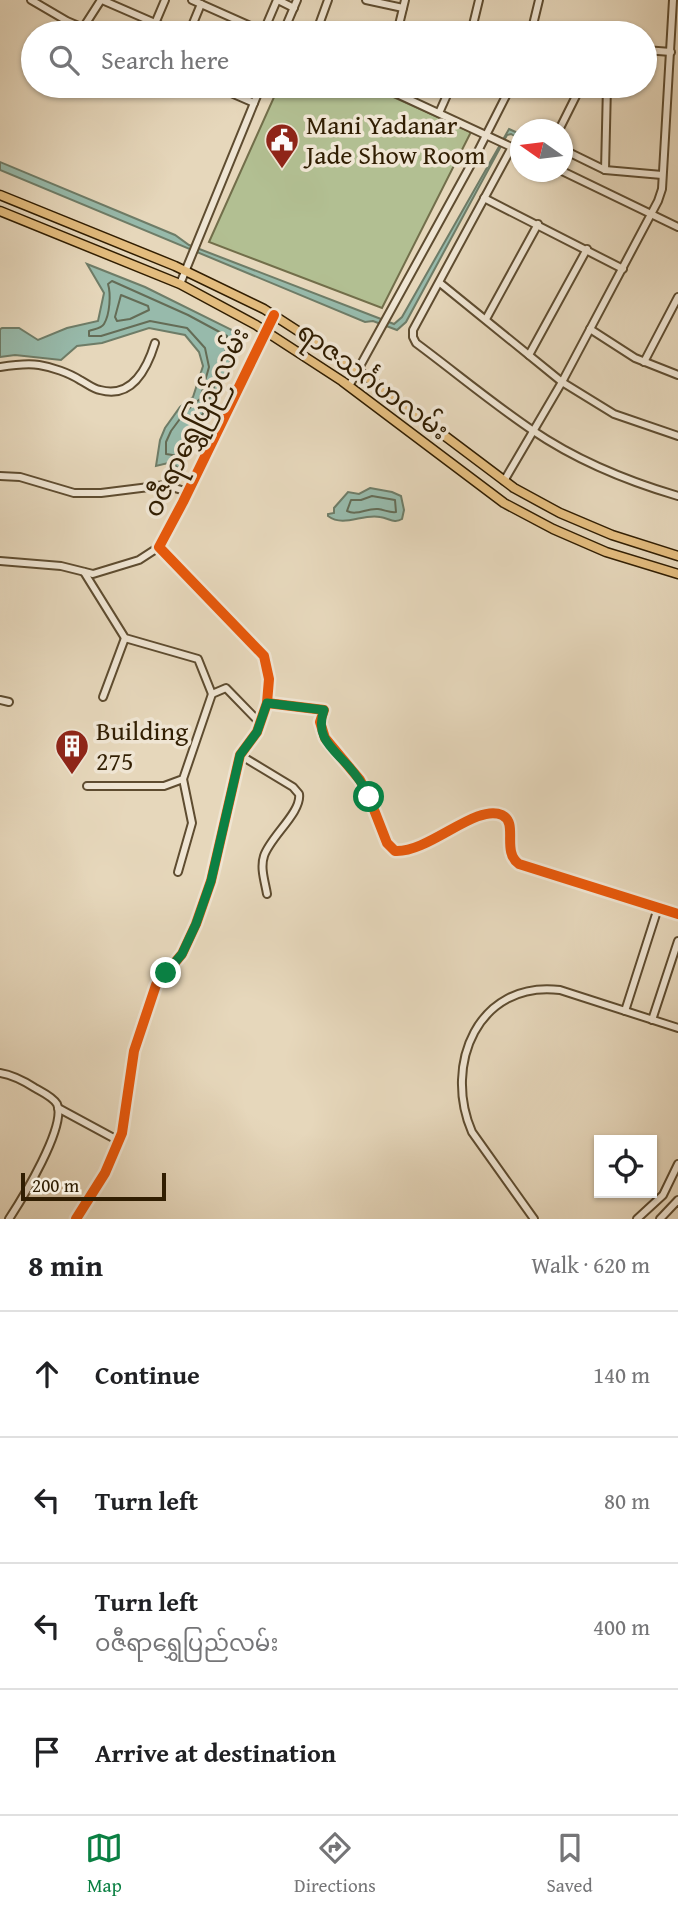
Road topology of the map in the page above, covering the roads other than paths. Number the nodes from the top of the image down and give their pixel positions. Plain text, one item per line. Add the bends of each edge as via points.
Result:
1 (31, 0) edge
2 (101, 0) edge
3 (165, 0) edge
4 (192, 0) edge
5 (277, 0) edge
6 (297, 0) edge
7 (328, 0) edge
8 (366, 0) edge
9 (405, 0) edge
10 (479, 0) edge
11 (530, 0) edge
12 (673, 0) edge
13 (539, 1) edge
14 (41, 3) edge
15 (201, 4) junction
16 (294, 8) junction
17 (403, 8) junction
18 (71, 21) edge
19 (88, 21) edge
20 (150, 21) edge
21 (156, 21) edge
22 (194, 21) edge
23 (238, 21) edge
24 (269, 21) edge
25 (289, 21) edge
26 (320, 21) edge
27 (400, 21) edge
28 (474, 21) edge
29 (534, 21) edge
30 (657, 51) edge
31 (671, 52) junction
32 (243, 98) edge
33 (256, 98) edge
34 (406, 98) edge
35 (446, 98) edge
36 (505, 98) edge
37 (577, 98) edge
38 (607, 98) edge
39 (254, 103) junction
40 (439, 113) junction
41 (565, 119) edge
42 (486, 135) junction
43 (510, 146) edge
44 (510, 151) edge
45 (573, 154) edge
46 (605, 170) junction
47 (573, 175) edge
48 (662, 175) junction
49 (0, 195) edge
50 (484, 198) junction
51 (655, 207) junction
52 (0, 211) edge
53 (538, 224) junction
54 (678, 227) edge
55 (587, 249) junction
56 (623, 269) junction
57 (186, 272) junction
58 (180, 284) junction
59 (440, 284) junction
60 (678, 297) edge
61 (274, 315) junction
62 (486, 319) junction
63 (590, 329) junction
64 (267, 332) junction
65 (155, 343) dead end
66 (529, 355) junction
67 (644, 362) junction
68 (0, 367) edge
69 (358, 371) junction
70 (678, 375) edge
71 (562, 382) junction
72 (349, 386) junction
73 (533, 430) junction
74 (678, 436) edge
75 (0, 476) edge
76 (504, 481) junction
77 (188, 492) junction
78 (678, 496) edge
79 (159, 547) junction
80 (678, 556) edge
81 (0, 561) edge
82 (85, 572) junction
83 (678, 574) edge
84 (125, 638) junction
85 (212, 694) junction
86 (103, 696) dead end
87 (0, 700) edge
88 (9, 702) dead end
89 (267, 703) junction
90 (260, 723) junction
91 (240, 755) junction
92 (183, 779) junction
93 (87, 786) dead end
94 (178, 872) dead end
95 (267, 894) dead end
96 (658, 908) junction
97 (678, 914) edge
98 (678, 941) edge
99 (625, 1011) junction
100 (652, 1020) junction
101 (678, 1028) edge
102 (0, 1073) edge
103 (58, 1108) junction
104 (119, 1141) junction
105 (678, 1164) edge
106 (678, 1200) edge
107 (9, 1219) edge
108 (76, 1219) edge
109 (534, 1219) edge
110 (637, 1219) edge
111 (660, 1219) edge

1 - 14 street
2 - 19 street
2 - 20 street
3 - 21 street
4 - 15 street
5 - 16 street
5 - 24 street
6 - 16 street
7 - 26 street
8 - 17 street
9 - 17 street
10 - 28 street
11 - 13 street
12 - 31 street
13 - 29 street
14 - 18 street
15 - 22 street
15 - 23 street
16 - 25 street
17 - 27 street
30 - 31 street
31 - 48 street
32 - 39 street
33 - 39 street
34 - 40 street
35 - 40 street
36 - 42 street
37 - 41 street
38 - 46 street
39 - 57 street
40 - 42 street
42 - 43 street
42 - 69 street
44 - 50 street
45 - 46 street
46 - 48 street
47 - 51 street
48 - 51 street
49 - 57 main road, ရာဇသင်္ဂဟလမ်း
50 - 53 street
50 - 59 street
51 - 54 street
51 - 56 street
52 - 58 main road, ရာဇသင်္ဂဟလမ်း
53 - 55 street
53 - 62 street
55 - 56 street
55 - 66 street
56 - 63 street
57 - 58 street
57 - 61 main road, ရာဇသင်္ဂဟလမ်း
58 - 64 main road, ရာဇသင်္ဂဟလမ်း
59 - 62 street
59 - 73 street via 413,330 416,343
60 - 67 street
61 - 64 street, ဝဇီရာရွှေပြည်လမ်း
61 - 69 main road, ရာဇသင်္ဂဟလမ်း
62 - 66 street
63 - 67 street
63 - 71 street
64 - 72 main road, ရာဇသင်္ဂဟလမ်း
64 - 77 street, ဝဇီရာရွှေပြည်လမ်း
65 - 68 street via 149,363 132,386 117,391 99,390 40,365
66 - 71 street
67 - 70 street
69 - 72 street
69 - 76 main road, ရာဇသင်္ဂဟလမ်း
71 - 73 street
71 - 74 street via 614,414
72 - 83 main road, ရာဇသင်္ဂဟလမ်း via 504,503 606,552
73 - 76 street
73 - 78 street via 582,459
75 - 77 street via 20,477 74,493 165,485
76 - 80 main road, ရာဇသင်္ဂဟလမ်း via 560,513
77 - 79 street, ဝဇီရာရွှေပြည်လမ်း
79 - 82 street via 116,569
79 - 89 street, ဝဇီရာရွှေပြည်လမ်း via 264,656 269,678
81 - 82 street
82 - 84 street
84 - 85 street via 198,659
84 - 86 street
85 - 90 street via 226,688
85 - 92 street
87 - 88 street
89 - 90 street, ဝဇီရာရွှေပြည်လမ်း
89 - 96 street via 324,710 320,722 325,738 360,780 387,844 396,851 416,849 479,817 500,814 510,825 511,853 519,864
90 - 91 street, ဝဇီရာရွှေပြည်လမ်း
91 - 95 street via 293,787 300,799 263,858
91 - 104 street, ဝဇီရာရွှေပြည်လမ်း via 211,881 196,924 182,954 156,985 146,1010
92 - 93 street via 164,786
92 - 94 street via 192,823
96 - 97 street
96 - 99 street
98 - 100 street
99 - 100 street
99 - 109 street via 560,990 527,990 494,1008 480,1021 469,1043 460,1086 467,1119
100 - 101 street
102 - 103 street via 26,1082 56,1101
103 - 104 street
103 - 107 street via 40,1166
104 - 108 street, ဝဇီရာရွှေပြည်လမ်း
105 - 110 street via 663,1195
106 - 111 street

